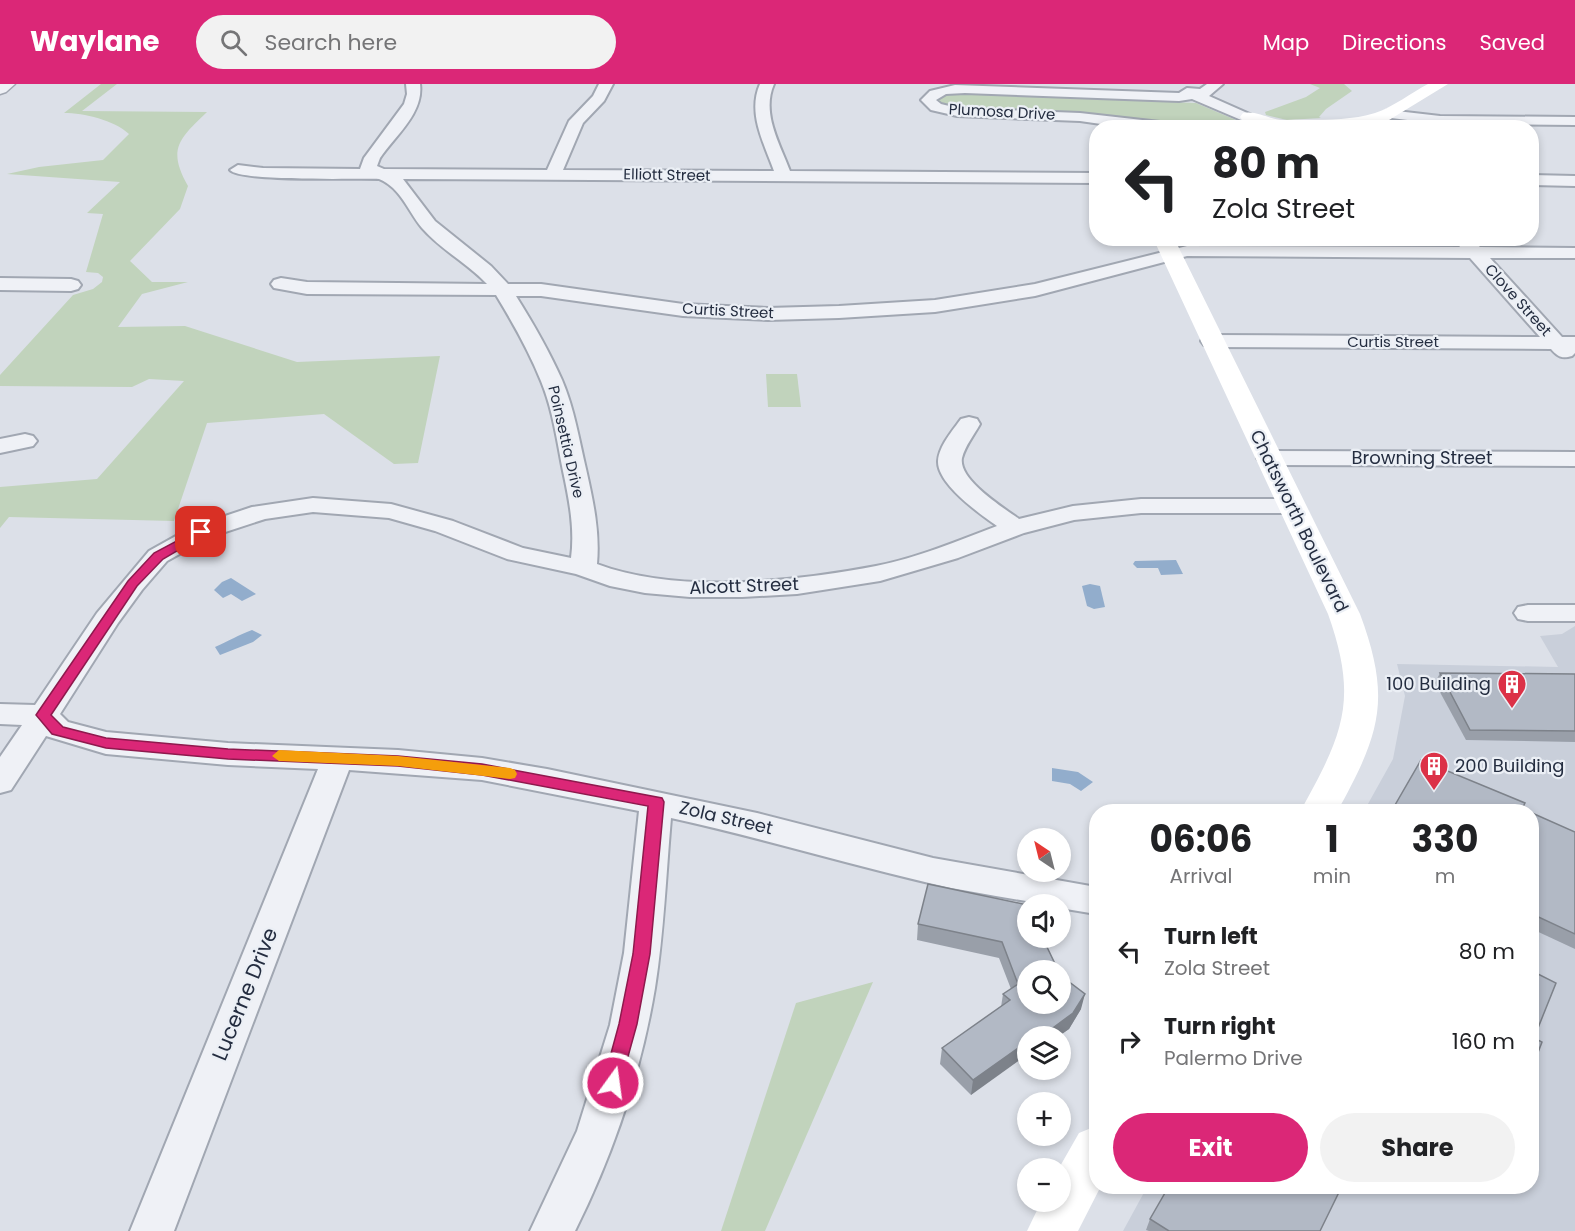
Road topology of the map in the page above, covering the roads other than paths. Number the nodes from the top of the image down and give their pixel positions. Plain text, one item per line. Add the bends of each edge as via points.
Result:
1 (7, 84) edge
2 (413, 84) edge
3 (606, 84) edge
4 (767, 84) edge
5 (1166, 84) edge
6 (1216, 84) edge
7 (1440, 84) edge
8 (0, 88) edge
9 (1196, 95) junction
10 (1388, 114) junction
11 (1249, 117) junction
12 (1104, 120) edge
13 (1256, 120) edge
14 (1260, 120) edge
15 (1364, 120) edge
16 (1440, 120) edge
17 (1539, 121) edge
18 (1575, 121) edge
19 (238, 170) dead end
20 (381, 174) junction
21 (553, 174) junction
22 (784, 176) junction
23 (1089, 178) edge
24 (1539, 180) edge
25 (1575, 181) edge
26 (1167, 246) edge
27 (1413, 246) edge
28 (1469, 246) edge
29 (1481, 246) edge
30 (1575, 253) edge
31 (0, 284) edge
32 (281, 284) dead end
33 (71, 285) dead end
34 (502, 289) junction
35 (1211, 340) junction
36 (1566, 343) edge
37 (1575, 362) edge
38 (969, 424) dead end
39 (25, 441) dead end
40 (0, 446) edge
41 (1269, 458) junction
42 (1575, 459) edge
43 (1291, 506) junction
44 (1015, 528) junction
45 (584, 568) junction
46 (1528, 613) dead end
47 (1575, 613) edge
48 (0, 714) edge
49 (43, 715) junction
50 (338, 758) junction
51 (0, 782) edge
52 (656, 802) junction
53 (1323, 804) edge
54 (1089, 900) edge
55 (1089, 1162) edge
56 (152, 1231) edge
57 (552, 1231) edge
58 (1052, 1231) edge

1 - 8 street
2 - 20 street via 414,101 367,166
3 - 21 street via 599,98 576,121
4 - 22 street via 761,96 763,120
5 - 9 street
6 - 9 street via 1208,92
7 - 10 main road
9 - 11 street
9 - 12 street, Plumosa Drive via 965,88 940,92 928,100 938,108 957,112
10 - 15 main road
10 - 16 street
11 - 13 street
11 - 14 main road
17 - 18 street
19 - 20 street, Elliott Street
20 - 21 street, Elliott Street
20 - 34 street, Poinsettia Drive via 399,182 429,225
21 - 22 street, Elliott Street
22 - 23 street, Elliott Street
24 - 25 street
26 - 27 street, Curtis Street via 1194,250
26 - 34 street, Curtis Street via 1068,282 935,306 768,314 684,310 546,290
26 - 35 main road, Chatsworth Boulevard
28 - 36 street, Clove Street
29 - 30 street, Curtis Street
31 - 33 street
32 - 34 street, Curtis Street via 307,288
34 - 45 street, Poinsettia Drive via 542,359 560,405 580,495
35 - 36 street, Curtis Street
35 - 41 main road, Chatsworth Boulevard
36 - 37 street, Clove Street
38 - 44 street via 951,456 952,471 965,488
39 - 40 street
41 - 42 street, Browning Street
41 - 43 main road, Chatsworth Boulevard
43 - 44 street, Alcott Street via 1108,508
43 - 53 main road, Chatsworth Boulevard via 1349,627 1362,676 1360,718 1354,742
44 - 45 street, Alcott Street via 891,571 797,586 679,588 610,578
45 - 49 street, Alcott Street via 516,554 390,510 313,505 261,512 201,532 158,556 133,584
46 - 47 street
48 - 49 street
49 - 50 street, Zola Street via 58,730 106,743 228,754
49 - 51 street, Alcott Street
50 - 52 street, Zola Street via 482,769
50 - 56 street, Lucerne Drive
52 - 54 street, Zola Street via 933,871
52 - 57 street via 642,954 628,1024 608,1103 574,1192
55 - 58 main road

